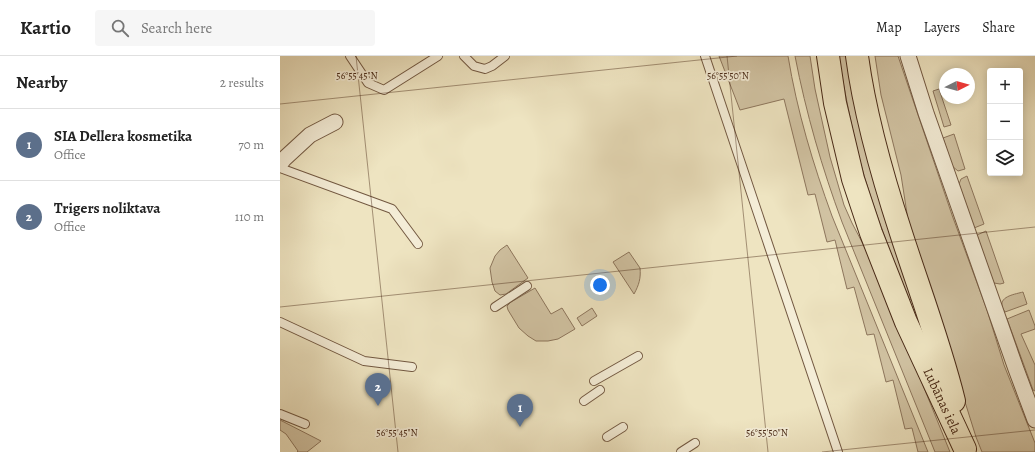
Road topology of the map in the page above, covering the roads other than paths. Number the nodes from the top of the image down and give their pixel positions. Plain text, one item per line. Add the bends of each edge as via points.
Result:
1 (350, 56) edge
2 (438, 56) edge
3 (464, 56) edge
4 (505, 56) edge
5 (705, 56) edge
6 (819, 56) edge
7 (828, 56) edge
8 (857, 56) edge
9 (868, 56) edge
10 (908, 56) edge
11 (835, 103) junction
12 (335, 122) dead end
13 (876, 151) junction
14 (280, 164) edge
15 (280, 168) edge
16 (418, 244) dead end
17 (526, 286) dead end
18 (495, 307) dead end
19 (280, 322) edge
20 (638, 356) dead end
21 (412, 367) dead end
22 (594, 380) dead end
23 (600, 390) dead end
24 (584, 401) dead end
25 (280, 414) edge
26 (1035, 420) edge
27 (305, 424) dead end
28 (623, 427) dead end
29 (607, 437) dead end
30 (696, 443) dead end
31 (681, 452) edge
32 (838, 452) edge

1 - 2 lane via 368,84 384,90
3 - 4 lane via 474,66 486,68
5 - 32 lane
6 - 11 highway
7 - 11 highway, Lubānas iela
8 - 13 highway, Lubānas iela
9 - 13 highway
10 - 26 street
11 - 13 highway, Lubānas iela via 853,179 871,233 906,322 965,449 950,384 928,310 899,228
12 - 14 street via 310,135
15 - 16 lane via 392,209
17 - 18 lane
19 - 21 lane via 364,361
20 - 22 lane
23 - 24 lane
25 - 27 lane
28 - 29 lane
30 - 31 lane

